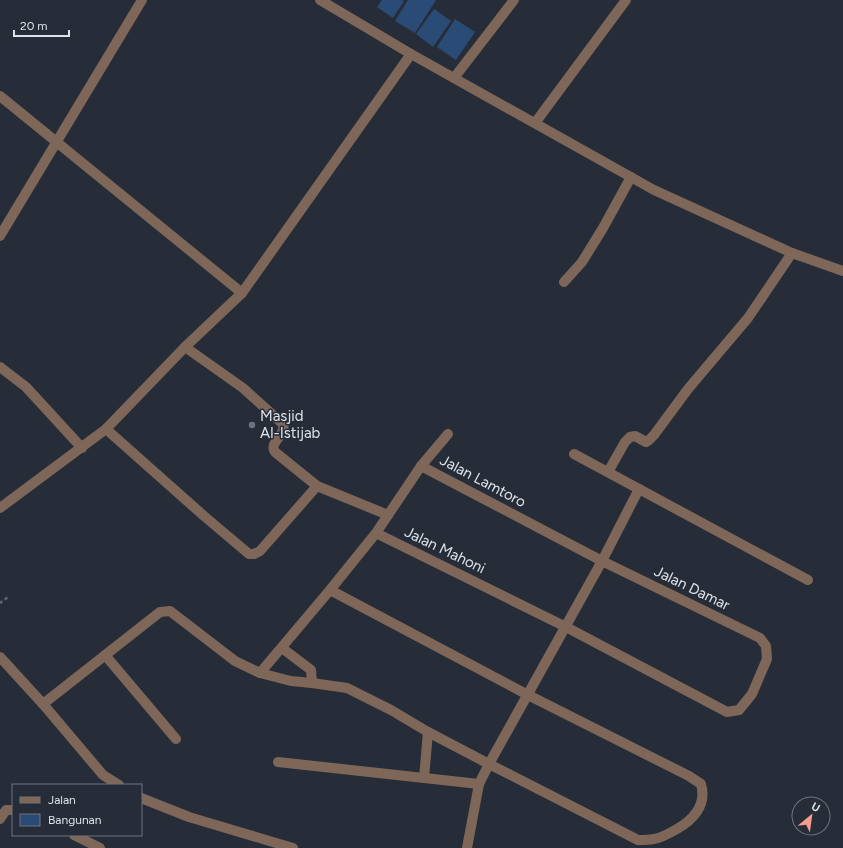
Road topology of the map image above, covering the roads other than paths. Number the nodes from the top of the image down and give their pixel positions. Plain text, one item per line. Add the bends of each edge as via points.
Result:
1 (142, 0) edge
2 (320, 0) edge
3 (514, 0) edge
4 (626, 0) edge
5 (411, 54) junction
6 (454, 78) junction
7 (0, 96) edge
8 (535, 123) junction
9 (57, 142) junction
10 (631, 178) junction
11 (0, 236) edge
12 (792, 253) junction
13 (843, 271) edge
14 (564, 282) dead end
15 (242, 293) junction
16 (185, 347) junction
17 (0, 367) edge
18 (106, 429) junction
19 (448, 434) dead end
20 (82, 448) junction
21 (574, 454) dead end
22 (421, 466) junction
23 (608, 472) junction
24 (317, 486) junction
25 (639, 489) junction
26 (0, 508) edge
27 (388, 515) junction
28 (376, 533) junction
29 (602, 561) junction
30 (808, 580) dead end
31 (330, 590) junction
32 (566, 627) junction
33 (766, 646) joint
34 (282, 648) junction
35 (105, 655) junction
36 (0, 657) edge
37 (260, 673) junction
38 (312, 683) junction
39 (528, 696) junction
40 (43, 704) junction
41 (428, 732) junction
42 (176, 739) dead end
43 (278, 762) dead end
44 (490, 764) junction
45 (424, 778) junction
46 (118, 784) edge
47 (479, 784) junction
48 (142, 798) edge
49 (12, 810) edge
50 (0, 818) edge
51 (76, 836) edge
52 (100, 848) edge
53 (293, 848) edge
54 (466, 848) edge

1 - 9 street
2 - 5 street
3 - 6 street
4 - 8 street
5 - 6 street
5 - 15 street
6 - 8 street
7 - 9 street
8 - 10 street
9 - 11 street
9 - 15 street
10 - 12 street
10 - 14 street via 582,262
12 - 13 street
12 - 23 street via 748,318 688,389 654,435 646,442 635,436 628,439
15 - 16 street
16 - 18 street
16 - 24 street via 243,388 283,424 284,431 273,449
17 - 20 street via 26,387
18 - 20 street
18 - 24 street via 249,554 260,552
19 - 22 street
20 - 26 street
21 - 23 street
22 - 27 street, Jalan Lamtoro
22 - 29 street, Jalan Lamtoro
23 - 25 street
24 - 27 street
25 - 29 street
25 - 30 street
27 - 28 street, Jalan Lamtoro
28 - 31 street
28 - 32 street, Jalan Mahoni
29 - 32 street
29 - 33 street, Jalan Damar via 747,631 760,638
31 - 34 street
31 - 39 street
32 - 33 street, Jalan Mahoni via 727,712 739,710 752,694 767,659
32 - 39 street
34 - 37 street
34 - 38 street via 311,670
35 - 37 street via 160,612 170,611 235,661
35 - 40 street
35 - 42 street
36 - 40 street
37 - 38 street via 291,681
38 - 41 street via 347,688
39 - 44 street
39 - 44 street via 701,784 702,802 696,814 690,821 670,833 655,839 638,840
40 - 46 street via 103,775
41 - 44 street
41 - 45 street
43 - 45 street
44 - 47 street
45 - 47 street
47 - 54 street
48 - 53 street via 189,817
49 - 50 street via 6,810
51 - 52 street

